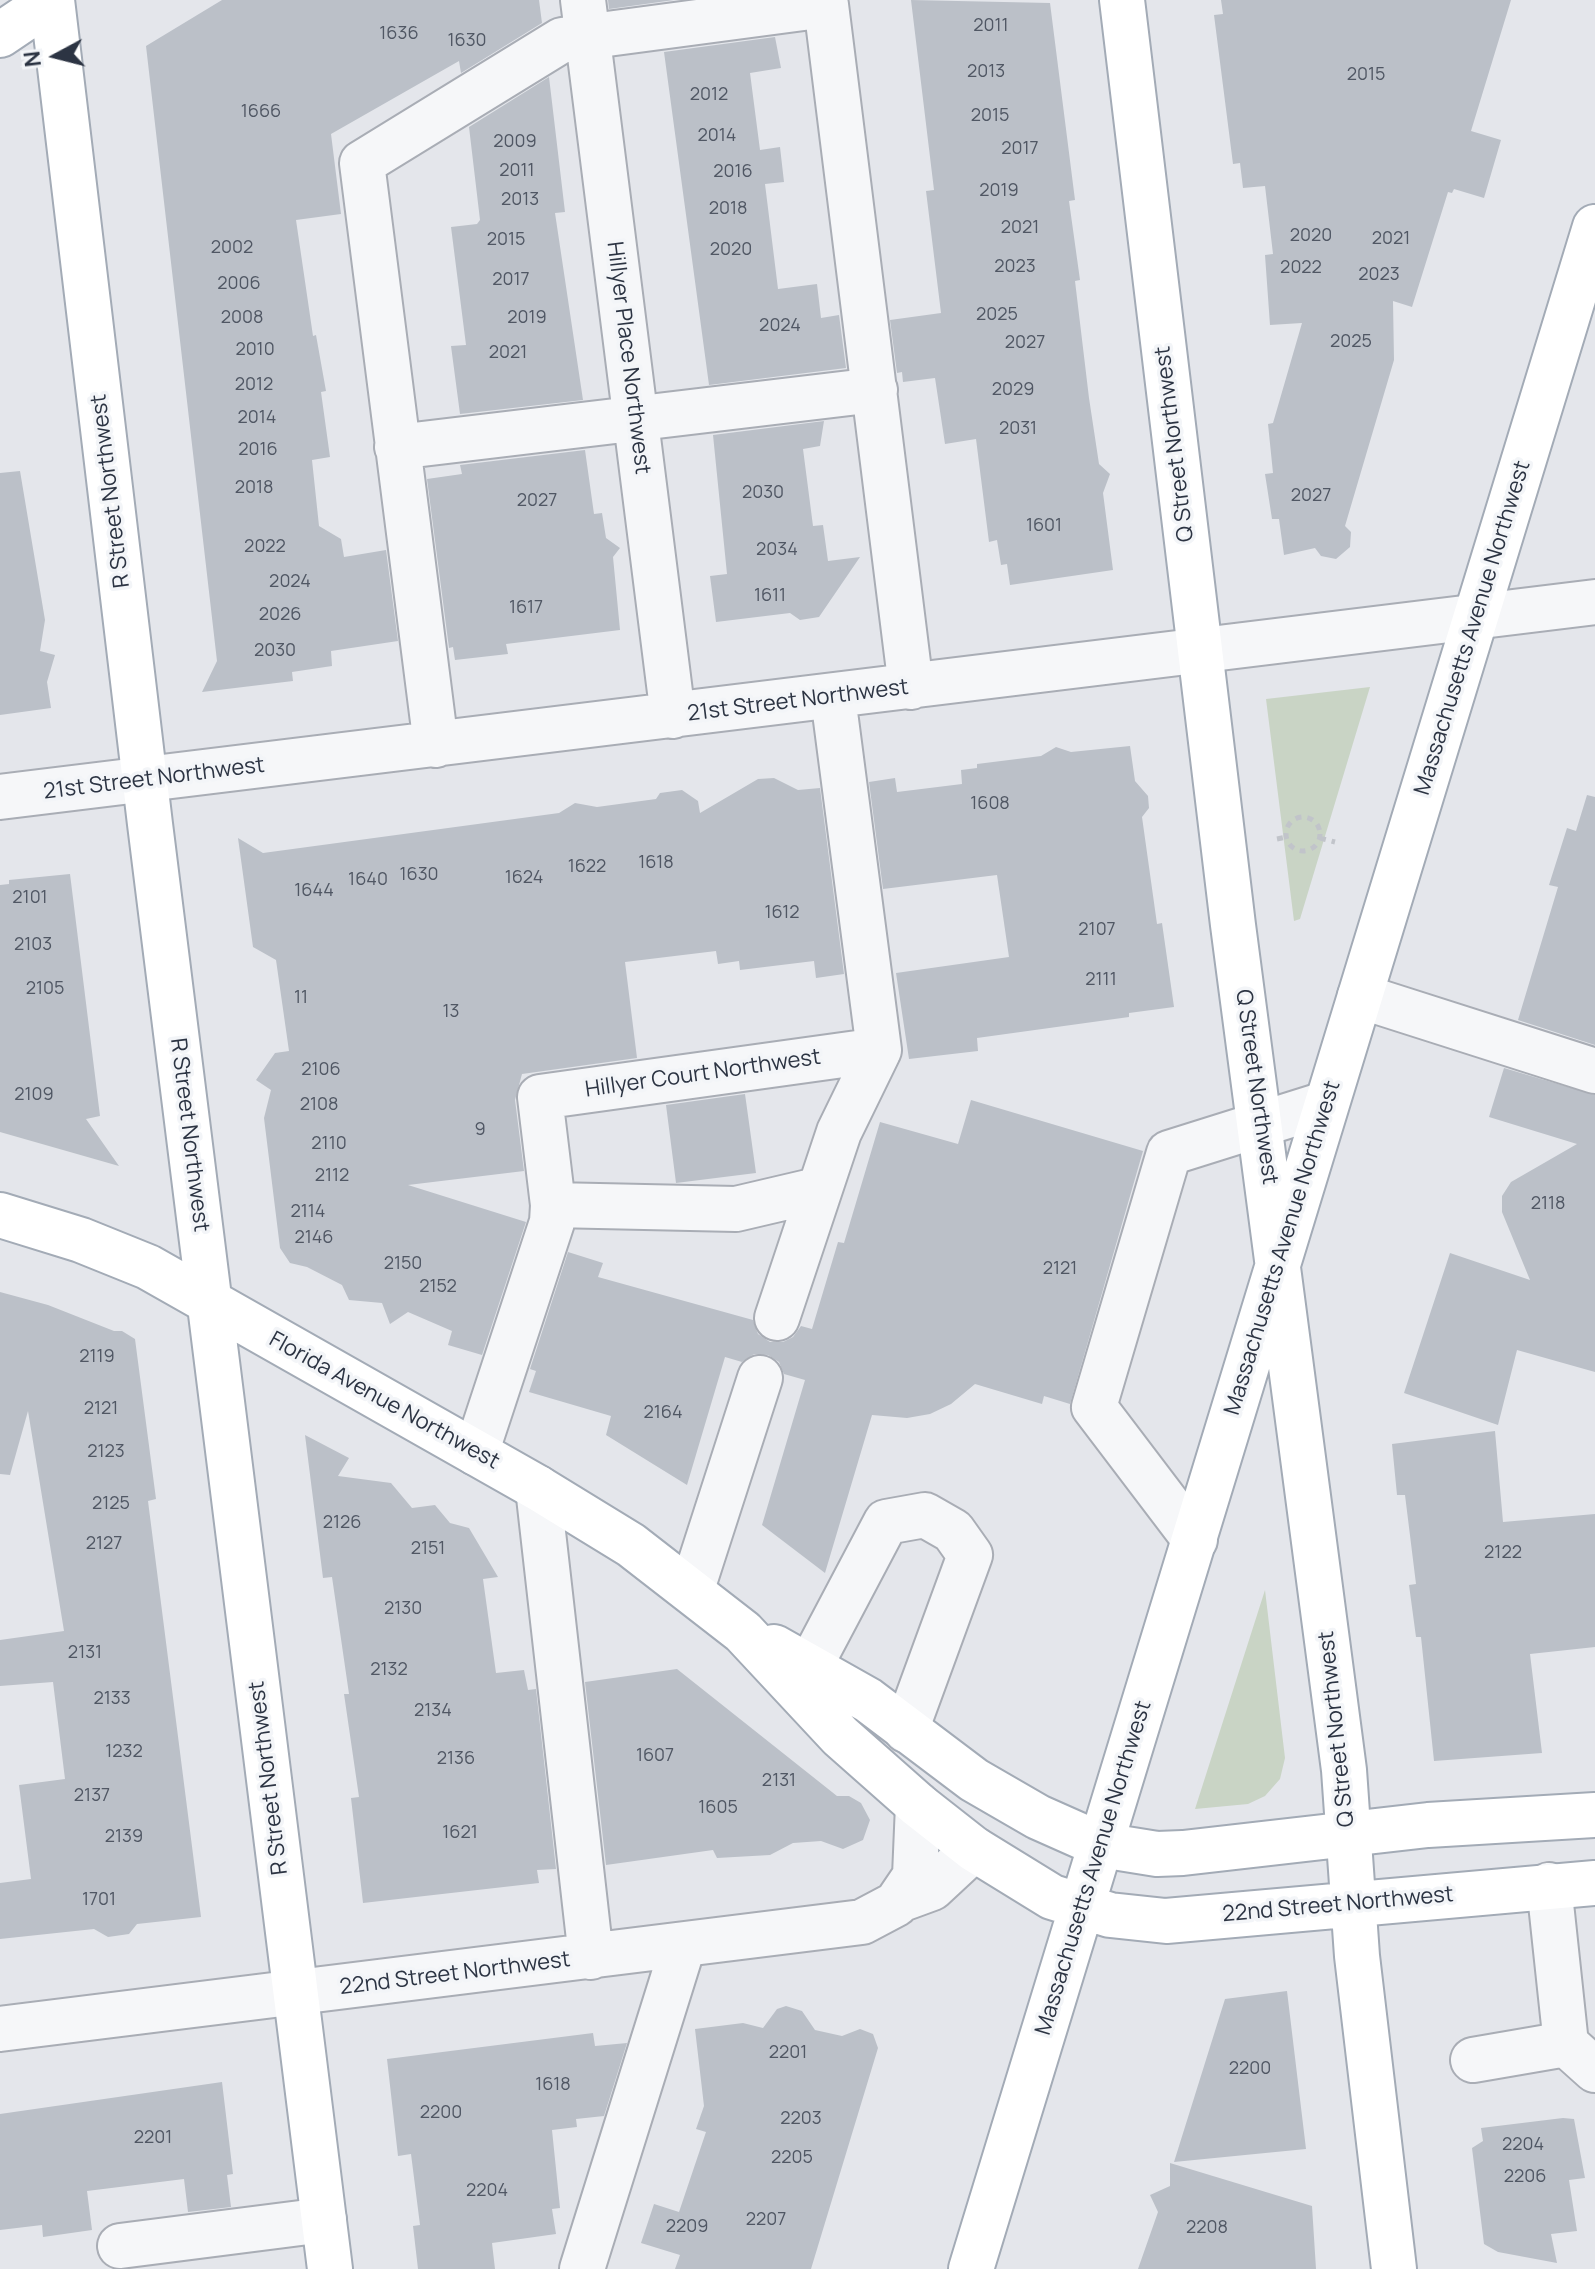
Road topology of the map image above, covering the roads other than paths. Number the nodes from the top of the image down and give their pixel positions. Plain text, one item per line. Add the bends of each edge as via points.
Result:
1 (52, 0) edge
2 (1122, 0) edge
3 (585, 18) edge
4 (0, 35) edge
5 (1595, 227) edge
6 (875, 390) junction
7 (636, 418) junction
8 (397, 447) junction
9 (1595, 602) edge
10 (1477, 616) junction
11 (1200, 650) junction
12 (911, 687) junction
13 (833, 697) junction
14 (673, 716) junction
15 (436, 745) junction
16 (145, 779) junction
17 (0, 797) edge
18 (1360, 996) junction
19 (879, 1050) junction
20 (1595, 1071) edge
21 (1325, 1104) junction
22 (1261, 1124) junction
23 (817, 1190) junction
24 (553, 1205) junction
25 (0, 1215) edge
26 (1279, 1253) junction
27 (210, 1303) junction
28 (777, 1318) dead end
29 (760, 1378) dead end
30 (476, 1453) junction
31 (538, 1488) junction
32 (1195, 1540) junction
33 (692, 1589) junction
34 (743, 1632) junction
35 (810, 1666) junction
36 (906, 1730) junction
37 (918, 1805) junction
38 (1595, 1815) edge
39 (1348, 1835) junction
40 (1101, 1845) junction
41 (974, 1849) junction
42 (1595, 1883) edge
43 (1549, 1885) junction
44 (902, 1899) junction
45 (1353, 1903) junction
46 (1082, 1908) junction
47 (683, 1946) junction
48 (591, 1957) junction
49 (296, 1994) junction
50 (0, 2029) edge
51 (1580, 2057) edge
52 (1473, 2060) dead end
53 (324, 2220) junction
54 (120, 2246) dead end
55 (330, 2269) edge
56 (582, 2269) edge
57 (971, 2269) edge
58 (1394, 2269) edge

1 - 4 main road
1 - 16 main road, R Street Northwest
2 - 11 main road, Q Street Northwest
3 - 6 street via 826,5
3 - 7 street, Hillyer Place Northwest
3 - 8 street via 562,40 362,163
5 - 10 main road, Massachusetts Avenue Northwest
6 - 7 street
6 - 12 street
7 - 8 street
7 - 14 street, Hillyer Place Northwest
8 - 15 street
9 - 10 street, 21st Street Northwest
10 - 11 street, 21st Street Northwest
10 - 18 main road, Massachusetts Avenue Northwest
11 - 12 street, 21st Street Northwest
11 - 22 main road, Q Street Northwest
12 - 13 street, 21st Street Northwest
13 - 14 street, 21st Street Northwest
13 - 19 street
14 - 15 street, 21st Street Northwest
15 - 16 street, 21st Street Northwest
16 - 17 street, 21st Street Northwest
16 - 27 main road, R Street Northwest
18 - 20 street
18 - 21 main road, Massachusetts Avenue Northwest
19 - 23 street
19 - 24 street, Hillyer Court Northwest via 540,1097
21 - 22 street
21 - 26 main road, Massachusetts Avenue Northwest
22 - 26 main road, Q Street Northwest
22 - 32 street via 1169,1153 1094,1407
23 - 24 street via 736,1209
23 - 28 street
24 - 30 street, Hillyer Court Northwest via 548,1237
25 - 27 main road, Florida Avenue Northwest via 114,1252
26 - 32 main road, Massachusetts Avenue Northwest
26 - 39 main road, Q Street Northwest
27 - 30 main road, Florida Avenue Northwest
27 - 49 main road, R Street Northwest
29 - 33 street
30 - 31 main road, Florida Avenue Northwest
31 - 33 main road, Florida Avenue Northwest
31 - 48 street
32 - 40 main road, Massachusetts Avenue Northwest
33 - 34 main road, Florida Avenue Northwest
34 - 35 main road, Florida Avenue Northwest
34 - 37 main road, Florida Avenue Northwest via 840,1736
35 - 36 main road, Florida Avenue Northwest
35 - 36 street via 886,1522 925,1515 953,1531 970,1555
36 - 40 main road, Florida Avenue Northwest via 1013,1804
37 - 41 main road, Florida Avenue Northwest
37 - 44 street via 915,1876
38 - 39 main road
39 - 40 main road via 1183,1853
39 - 45 main road, Q Street Northwest
40 - 46 main road, Massachusetts Avenue Northwest
41 - 44 street, 22nd Street Northwest via 932,1888
41 - 46 main road, Florida Avenue Northwest via 1052,1897
42 - 43 main road, 22nd Street Northwest
43 - 45 main road, 22nd Street Northwest
43 - 51 street
44 - 47 street, 22nd Street Northwest via 875,1918 847,1926
45 - 46 main road, 22nd Street Northwest via 1166,1921
45 - 58 main road, Q Street Northwest
46 - 57 main road, Massachusetts Avenue Northwest
47 - 48 street, 22nd Street Northwest
47 - 56 street
48 - 49 street, 22nd Street Northwest
49 - 50 street, 22nd Street Northwest
49 - 53 main road, R Street Northwest
51 - 52 street
53 - 54 street
53 - 55 main road, R Street Northwest

